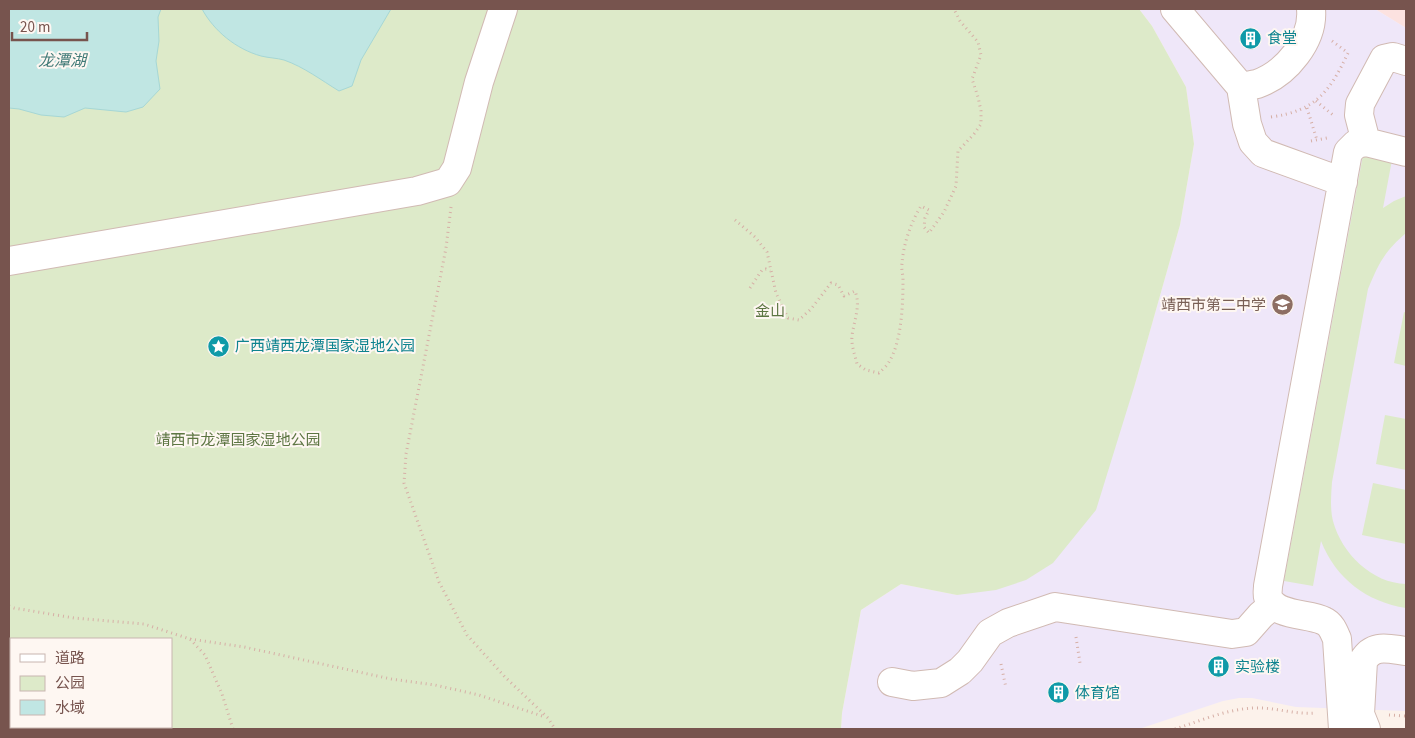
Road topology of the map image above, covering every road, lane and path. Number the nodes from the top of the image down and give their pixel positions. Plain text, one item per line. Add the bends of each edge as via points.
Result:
1 (502, 9) edge
2 (954, 9) edge
3 (1175, 9) edge
4 (1310, 16) edge
5 (1406, 62) edge
6 (1241, 86) junction
7 (1307, 108) junction
8 (1246, 115) junction
9 (1335, 134) dead end
10 (1317, 140) junction
11 (1307, 142) dead end
12 (1366, 142) junction
13 (1406, 152) edge
14 (448, 182) junction
15 (1343, 182) junction
16 (735, 220) dead end
17 (9, 261) edge
18 (770, 271) junction
19 (750, 288) dead end
20 (1273, 605) junction
21 (9, 606) edge
22 (190, 639) junction
23 (1076, 640) dead end
24 (1406, 651) edge
25 (1000, 659) dead end
26 (1080, 663) dead end
27 (892, 682) dead end
28 (1006, 688) dead end
29 (1406, 716) edge
30 (548, 718) junction
31 (1353, 722) edge
32 (233, 729) edge
33 (555, 729) edge
34 (1175, 729) edge

1 - 14 street via 476,91 457,168
2 - 18 path via 978,42 980,55 972,79 978,97 980,124 958,151 956,186 936,226 929,233 924,227 929,210 921,206 914,216 904,248 902,315 897,341 889,362 879,374 857,364 852,338 858,299 854,291 844,296 838,285 831,283 798,320 788,318
3 - 6 street
4 - 6 street via 1298,54 1258,83
4 - 7 path via 1348,53 1325,91
5 - 12 street via 1401,58 1384,59 1360,104 1359,115
6 - 8 street
7 - 8 path via 1264,118
7 - 10 path
8 - 15 street via 1253,142 1263,154
9 - 10 path
10 - 11 path
12 - 13 street
12 - 15 street via 1356,144 1348,152
14 - 17 street via 417,191
14 - 30 path via 451,212 406,454 404,482 439,582 466,635
15 - 20 street via 1268,586 1268,597
16 - 18 path via 767,252
18 - 19 path via 762,270
20 - 27 street via 1246,632 1232,634 1055,607 1008,623 990,633 970,662 941,683 913,686
20 - 31 street via 1283,611 1324,621 1332,628
21 - 22 path via 74,618 144,624
22 - 30 path via 452,689
22 - 32 path via 205,655
23 - 26 path
24 - 31 street via 1375,648 1367,653
25 - 28 path
29 - 31 path
30 - 33 path
31 - 34 path via 1322,712 1305,714 1270,708 1235,710

